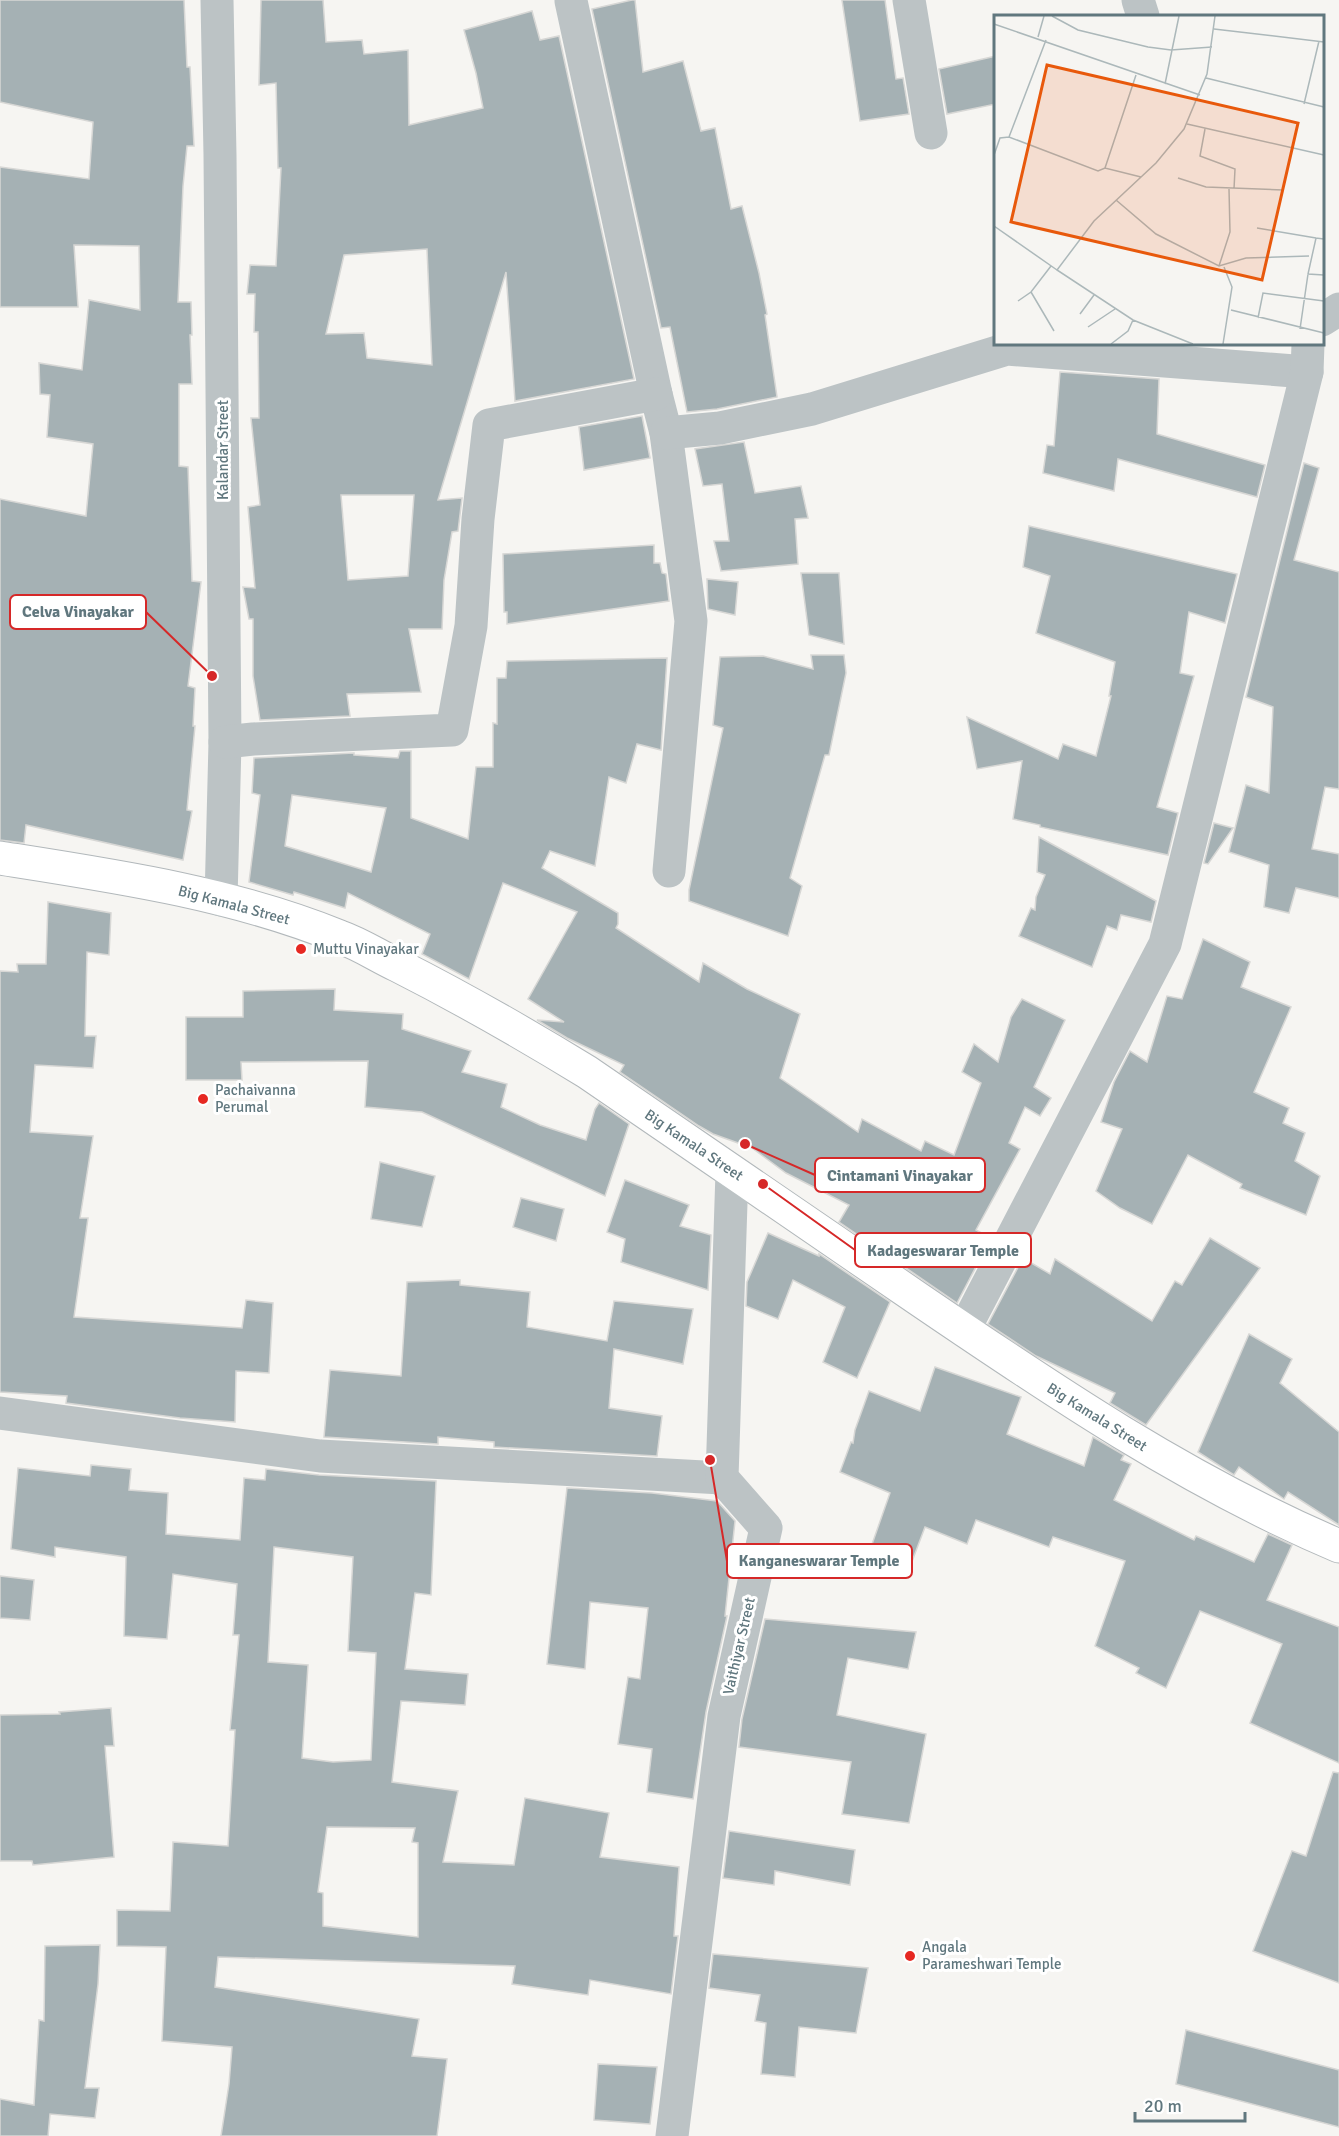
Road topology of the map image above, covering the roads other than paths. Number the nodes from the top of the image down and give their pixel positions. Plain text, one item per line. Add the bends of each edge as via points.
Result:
1 (217, 0) edge
2 (909, 0) edge
3 (1138, 0) edge
4 (571, 1) edge
5 (1143, 15) edge
6 (931, 133) dead end
7 (1339, 309) edge
8 (1324, 319) edge
9 (1307, 358) edge
10 (656, 394) junction
11 (666, 433) junction
12 (225, 742) junction
13 (0, 858) edge
14 (669, 871) dead end
15 (221, 900) junction
16 (732, 1172) junction
17 (964, 1330) junction
18 (0, 1413) edge
19 (722, 1478) junction
20 (1339, 1546) edge
21 (672, 2136) edge

1 - 12 street, Kalandar Street
2 - 6 street
3 - 5 street
4 - 10 street
7 - 8 street
9 - 11 street via 1007,349 812,409 720,428
9 - 17 street via 1165,944
10 - 11 street
10 - 12 street via 489,425 471,626 453,730
11 - 14 street via 691,621
12 - 15 street, Kalandar Street
13 - 15 main road, Big Kamala Street via 136,880
15 - 16 main road, Big Kamala Street via 266,910 342,937 419,976 587,1072
16 - 17 main road, Big Kamala Street
16 - 19 street
17 - 20 main road, Big Kamala Street via 1178,1467
18 - 19 street via 320,1456
19 - 21 street, Vaithiyar Street via 766,1528 724,1716

